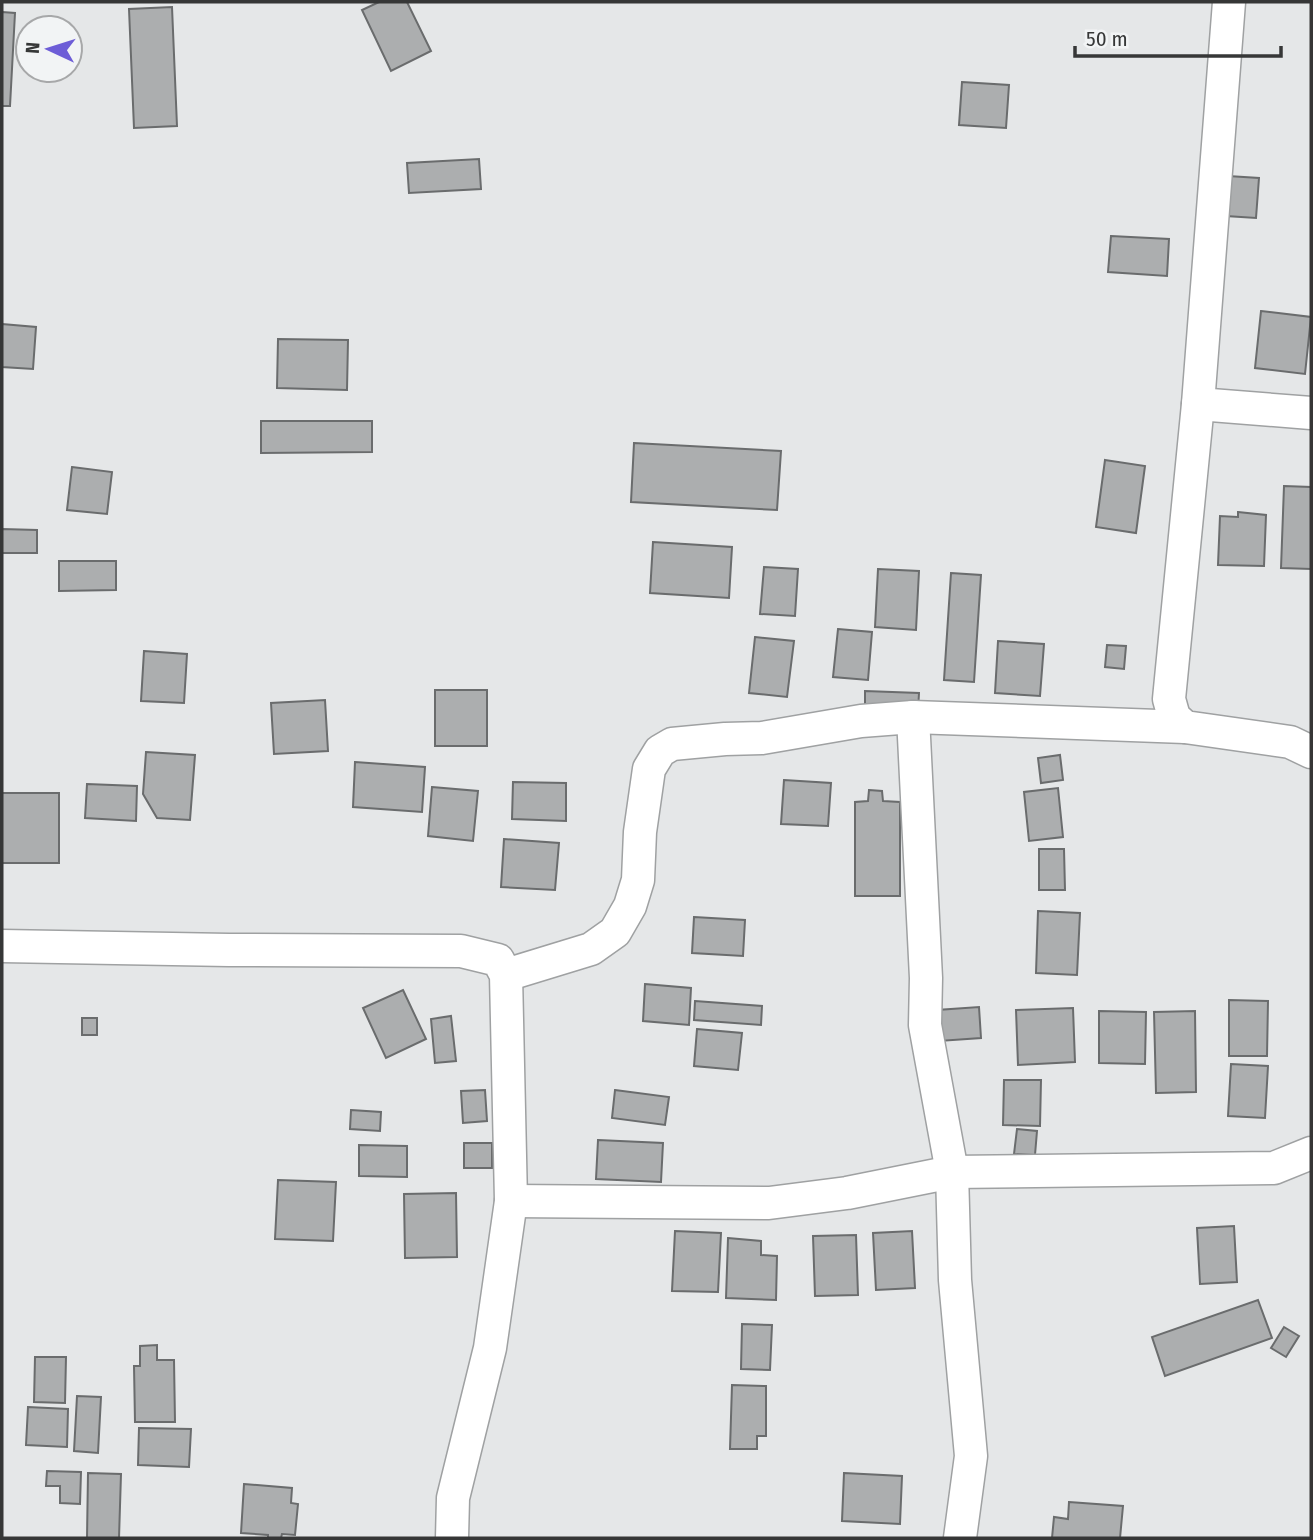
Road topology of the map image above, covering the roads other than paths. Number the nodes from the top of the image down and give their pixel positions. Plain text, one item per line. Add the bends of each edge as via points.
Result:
1 (1229, 2) edge
2 (1198, 404) junction
3 (1311, 413) edge
4 (913, 718) junction
5 (1185, 727) junction
6 (1311, 752) edge
7 (2, 946) edge
8 (506, 975) junction
9 (1311, 1153) edge
10 (952, 1172) junction
11 (511, 1201) junction
12 (452, 1538) edge
13 (961, 1538) edge

1 - 2 street
2 - 3 street
2 - 5 street via 1169,699 1174,717
4 - 5 street
4 - 8 street via 862,721 762,738 672,744 660,751 649,769 638,880 615,932 591,949
4 - 10 street via 925,1025
5 - 6 street via 1290,743
7 - 8 street via 461,951 498,960
8 - 11 street
9 - 10 street via 1274,1168
10 - 11 street via 769,1203
10 - 13 street via 955,1280 971,1456
11 - 12 street via 490,1348 453,1498

